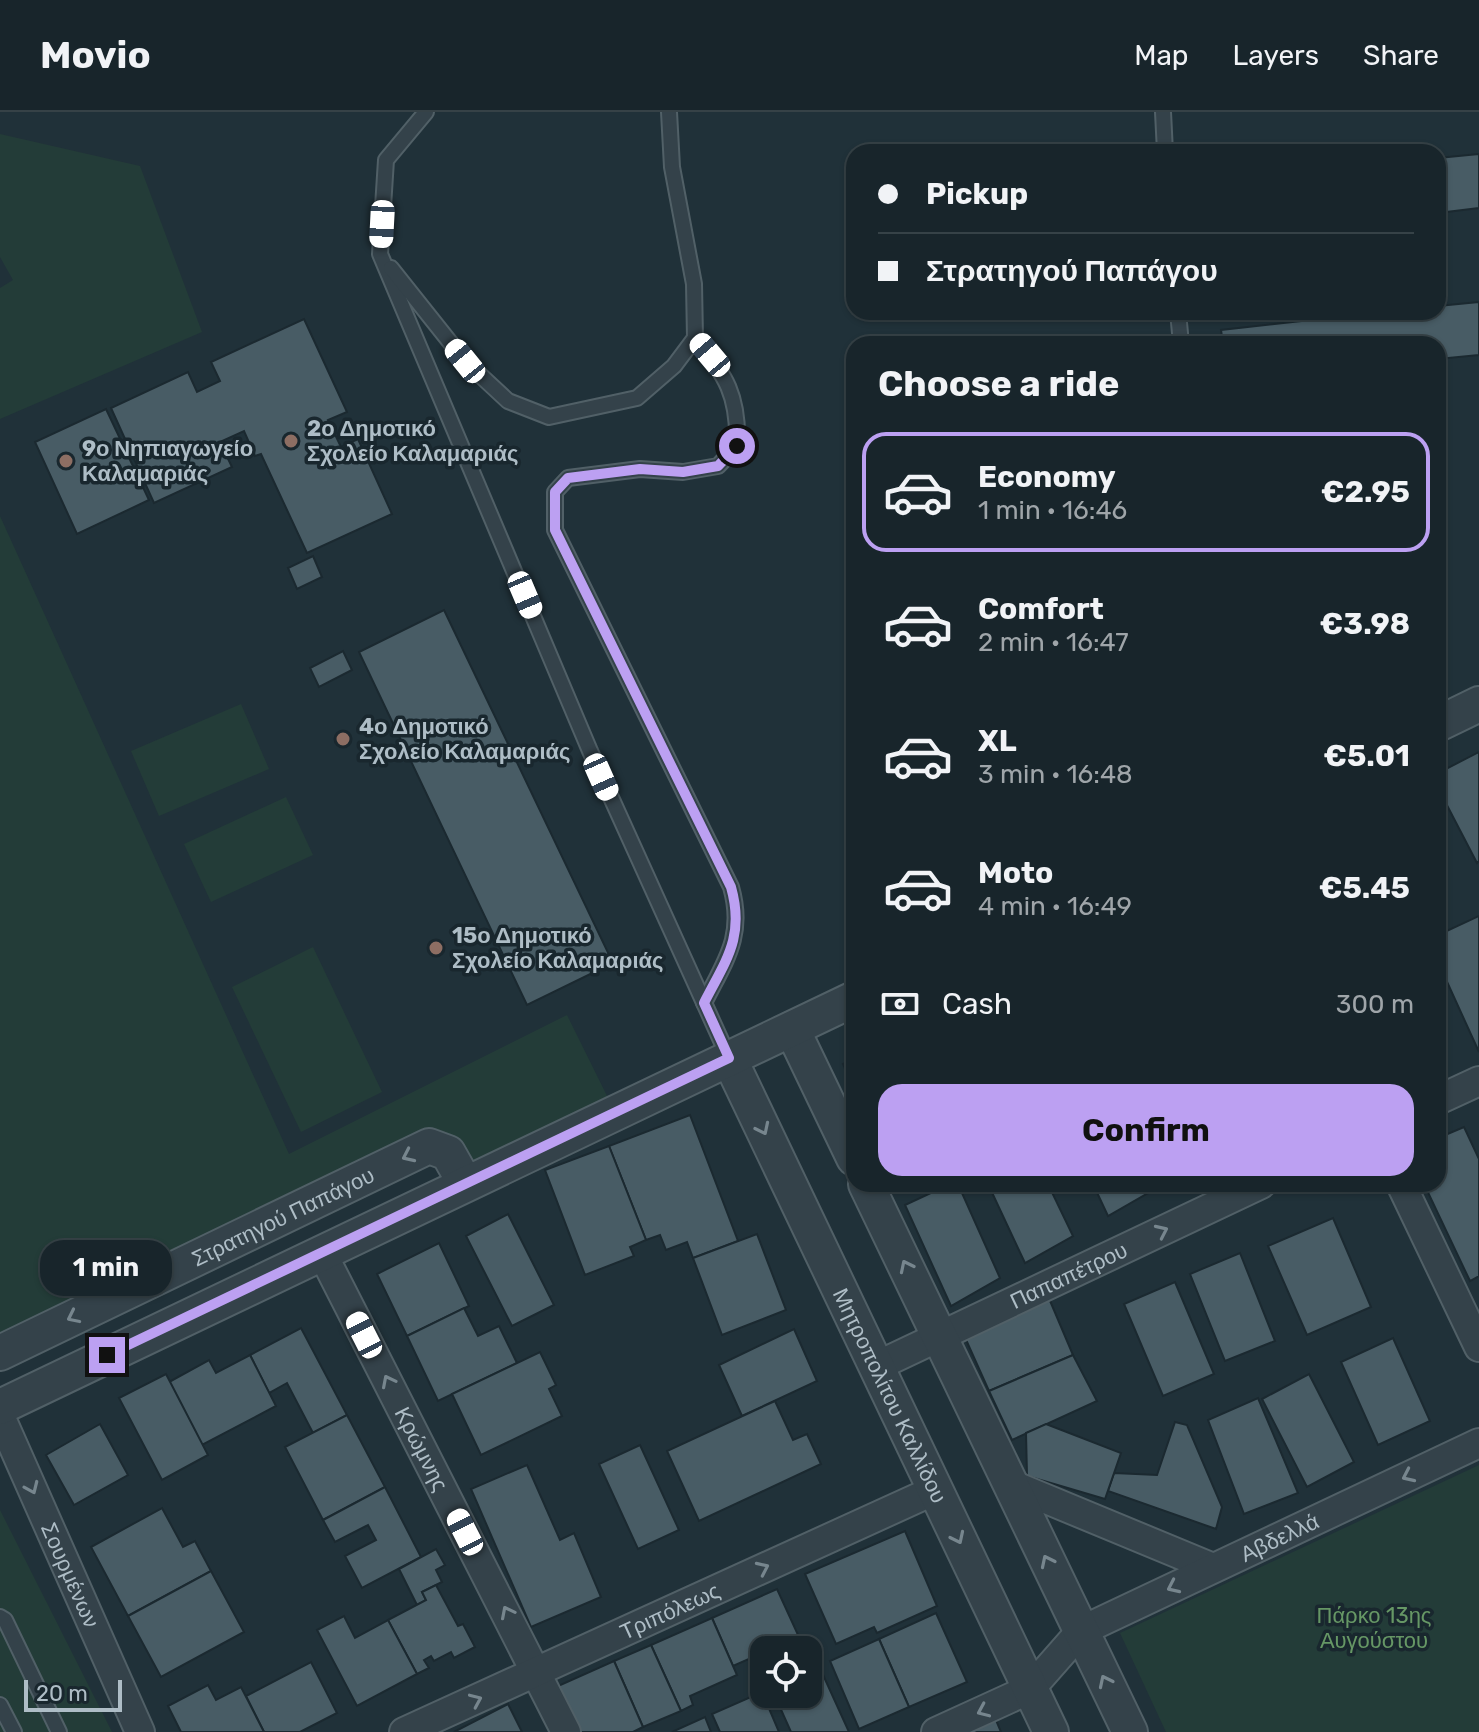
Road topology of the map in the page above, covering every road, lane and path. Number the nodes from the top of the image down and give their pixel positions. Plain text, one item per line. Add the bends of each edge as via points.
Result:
1 (426, 112) edge
2 (669, 112) edge
3 (1163, 112) edge
4 (1165, 144) edge
5 (380, 254) junction
6 (695, 338) junction
7 (1479, 704) edge
8 (1446, 720) edge
9 (704, 1003) junction
10 (846, 1003) edge
11 (792, 1029) junction
12 (729, 1058) junction
13 (1479, 1081) edge
14 (1446, 1096) edge
15 (846, 1141) edge
16 (465, 1183) junction
17 (870, 1192) edge
18 (1244, 1192) edge
19 (1405, 1192) edge
20 (321, 1251) junction
21 (940, 1336) junction
22 (1479, 1347) edge
23 (0, 1353) edge
24 (877, 1366) junction
25 (0, 1407) edge
26 (0, 1416) edge
27 (1479, 1443) edge
28 (1010, 1484) junction
29 (935, 1490) junction
30 (1213, 1568) junction
31 (0, 1617) edge
32 (1081, 1631) junction
33 (538, 1672) junction
34 (1030, 1689) junction
35 (0, 1705) edge
36 (14, 1732) edge
37 (59, 1732) edge
38 (140, 1732) edge
39 (404, 1732) edge
40 (566, 1732) edge
41 (936, 1732) edge
42 (1051, 1732) edge
43 (1130, 1732) edge

1 - 5 lane via 386,160
2 - 6 lane via 672,167 694,284
3 - 4 lane
5 - 6 lane via 465,361 508,401 549,417 637,398 674,366
5 - 9 lane via 590,751
6 - 9 lane via 725,373 738,420 737,446 718,466 568,478 555,492 555,530 737,906 737,934
7 - 8 street
9 - 12 lane
10 - 11 street
11 - 12 street
11 - 15 street
12 - 16 street
12 -> 24 street, Μητροπολίτου Καλλίδου
13 - 14 street
16 - 20 street
16 -> 23 street, Στρατηγού Παπάγου via 448,1153 429,1146
21 -> 17 street
21 -> 18 street, Παπαπέτρου
19 - 22 street
20 - 25 street
33 -> 20 street, Κρώμνης
21 - 24 street, Παπαπέτρου
21 - 28 street
24 - 29 street, Μητροπολίτου Καλλίδου
26 -> 38 street, Σουρμένων
27 -> 30 street, Αβδελλά
28 - 30 street
32 -> 28 street
33 -> 29 street, Τριπόλεως
29 -> 34 street, Μητροπολίτου Καλλίδου
30 -> 32 street, Αβδελλά
31 - 37 lane
32 - 34 street
43 -> 32 street
39 -> 33 street, Τριπόλεως
33 - 40 street, Κρώμνης
34 -> 41 street
34 - 42 street, Μητροπολίτου Καλλίδου
35 - 36 lane

